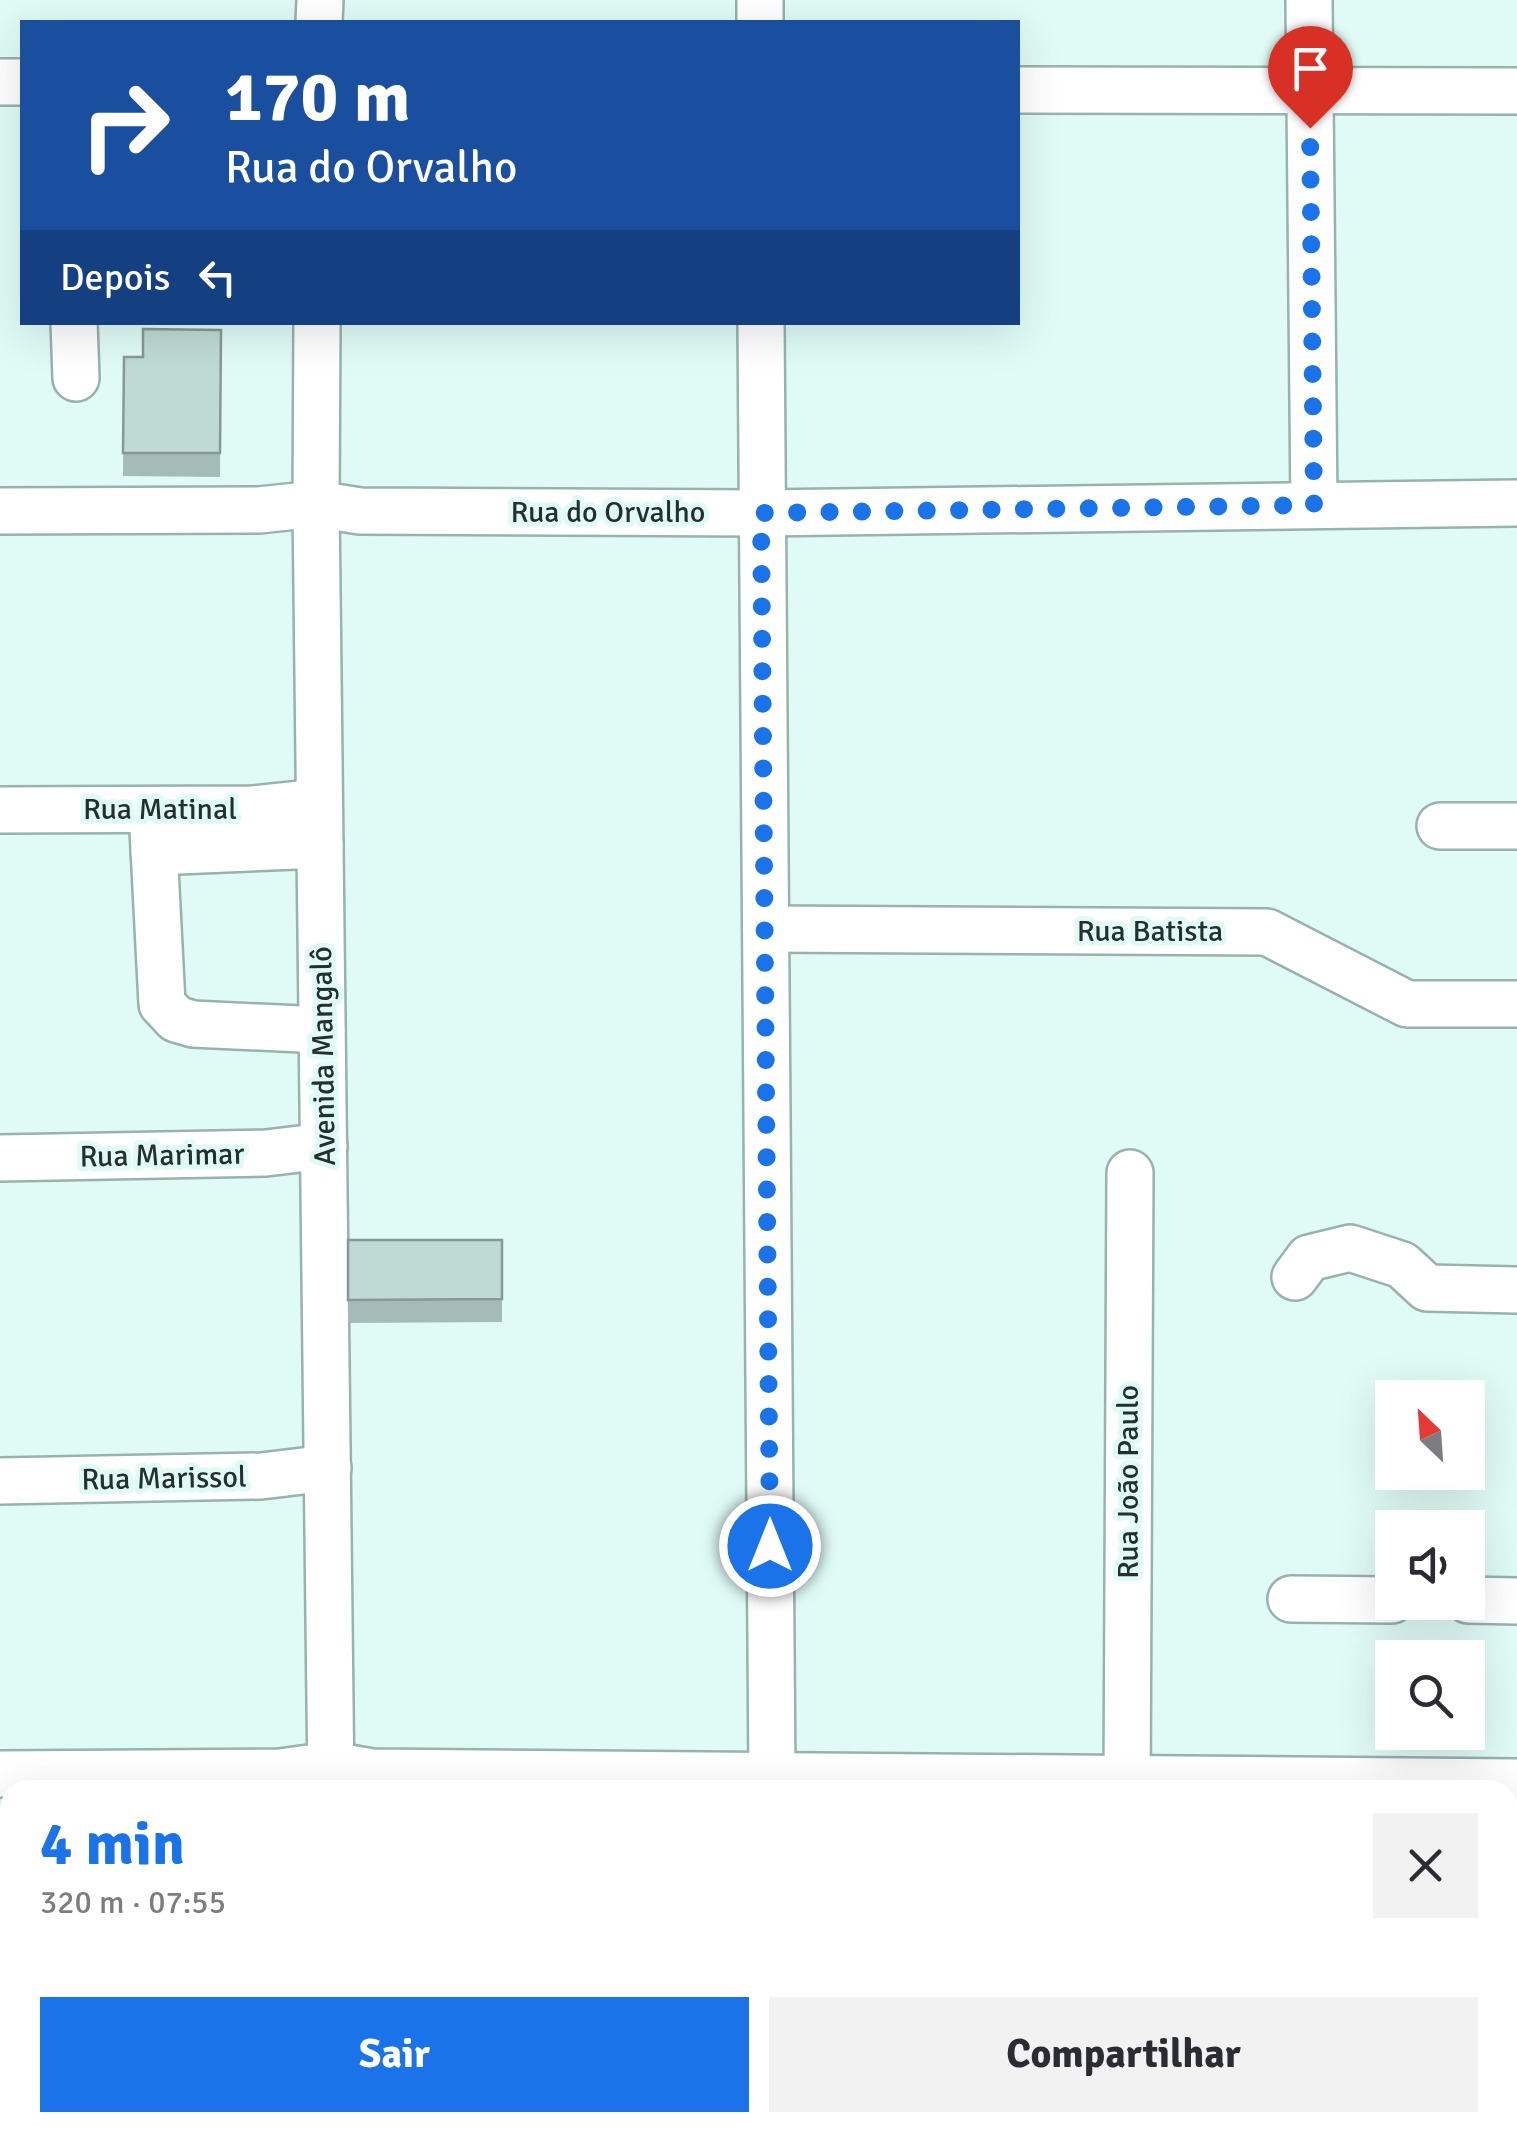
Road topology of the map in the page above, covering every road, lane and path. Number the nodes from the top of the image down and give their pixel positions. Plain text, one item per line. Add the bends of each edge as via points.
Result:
1 (1309, 0) edge
2 (1020, 90) edge
3 (1310, 90) junction
4 (1517, 91) edge
5 (74, 325) edge
6 (317, 325) edge
7 (761, 325) edge
8 (76, 378) dead end
9 (316, 504) junction
10 (1517, 504) edge
11 (1314, 505) junction
12 (0, 512) edge
13 (761, 513) junction
14 (0, 810) edge
15 (320, 823) junction
16 (1440, 826) dead end
17 (1517, 826) edge
18 (153, 831) junction
19 (766, 929) junction
20 (1517, 1004) edge
21 (322, 1030) junction
22 (324, 1146) junction
23 (0, 1158) edge
24 (1130, 1173) dead end
25 (1295, 1278) dead end
26 (1517, 1290) edge
27 (328, 1468) junction
28 (0, 1481) edge
29 (1291, 1599) dead end
30 (1375, 1600) edge
31 (1485, 1600) edge
32 (1517, 1601) edge
33 (0, 1774) edge
34 (772, 1776) junction
35 (331, 1778) edge
36 (975, 1780) edge
37 (1127, 1780) edge

1 - 3 street
2 - 3 street
3 - 4 street
3 - 11 street
5 - 8 street
6 - 9 street, Avenida Mangalô
7 - 13 street
9 - 12 street, Rua do Orvalho
9 - 13 street, Rua do Orvalho via 360,511
9 - 15 street, Avenida Mangalô
10 - 11 street, Rua do Orvalho
11 - 13 street, Rua do Orvalho
13 - 19 street
14 - 18 street, Rua Matinal
15 - 18 street, Rua Matinal via 252,809
15 - 21 street, Avenida Mangalô
16 - 17 street
18 - 21 street via 162,1004 193,1024
19 - 20 street, Rua Batista via 1267,932 1406,1004
19 - 34 street
21 - 22 street, Avenida Mangalô
22 - 23 street, Rua Marimar
22 - 27 street, Avenida Mangalô
24 - 37 street, Rua João Paulo
25 - 26 street via 1309,1258 1350,1248 1402,1264 1427,1288
27 - 28 street, Rua Marissol via 262,1476
27 - 35 street, Avenida Mangalô
29 - 30 street
31 - 32 street
33 - 35 street via 280,1772
34 - 35 street via 372,1772
34 - 36 street

